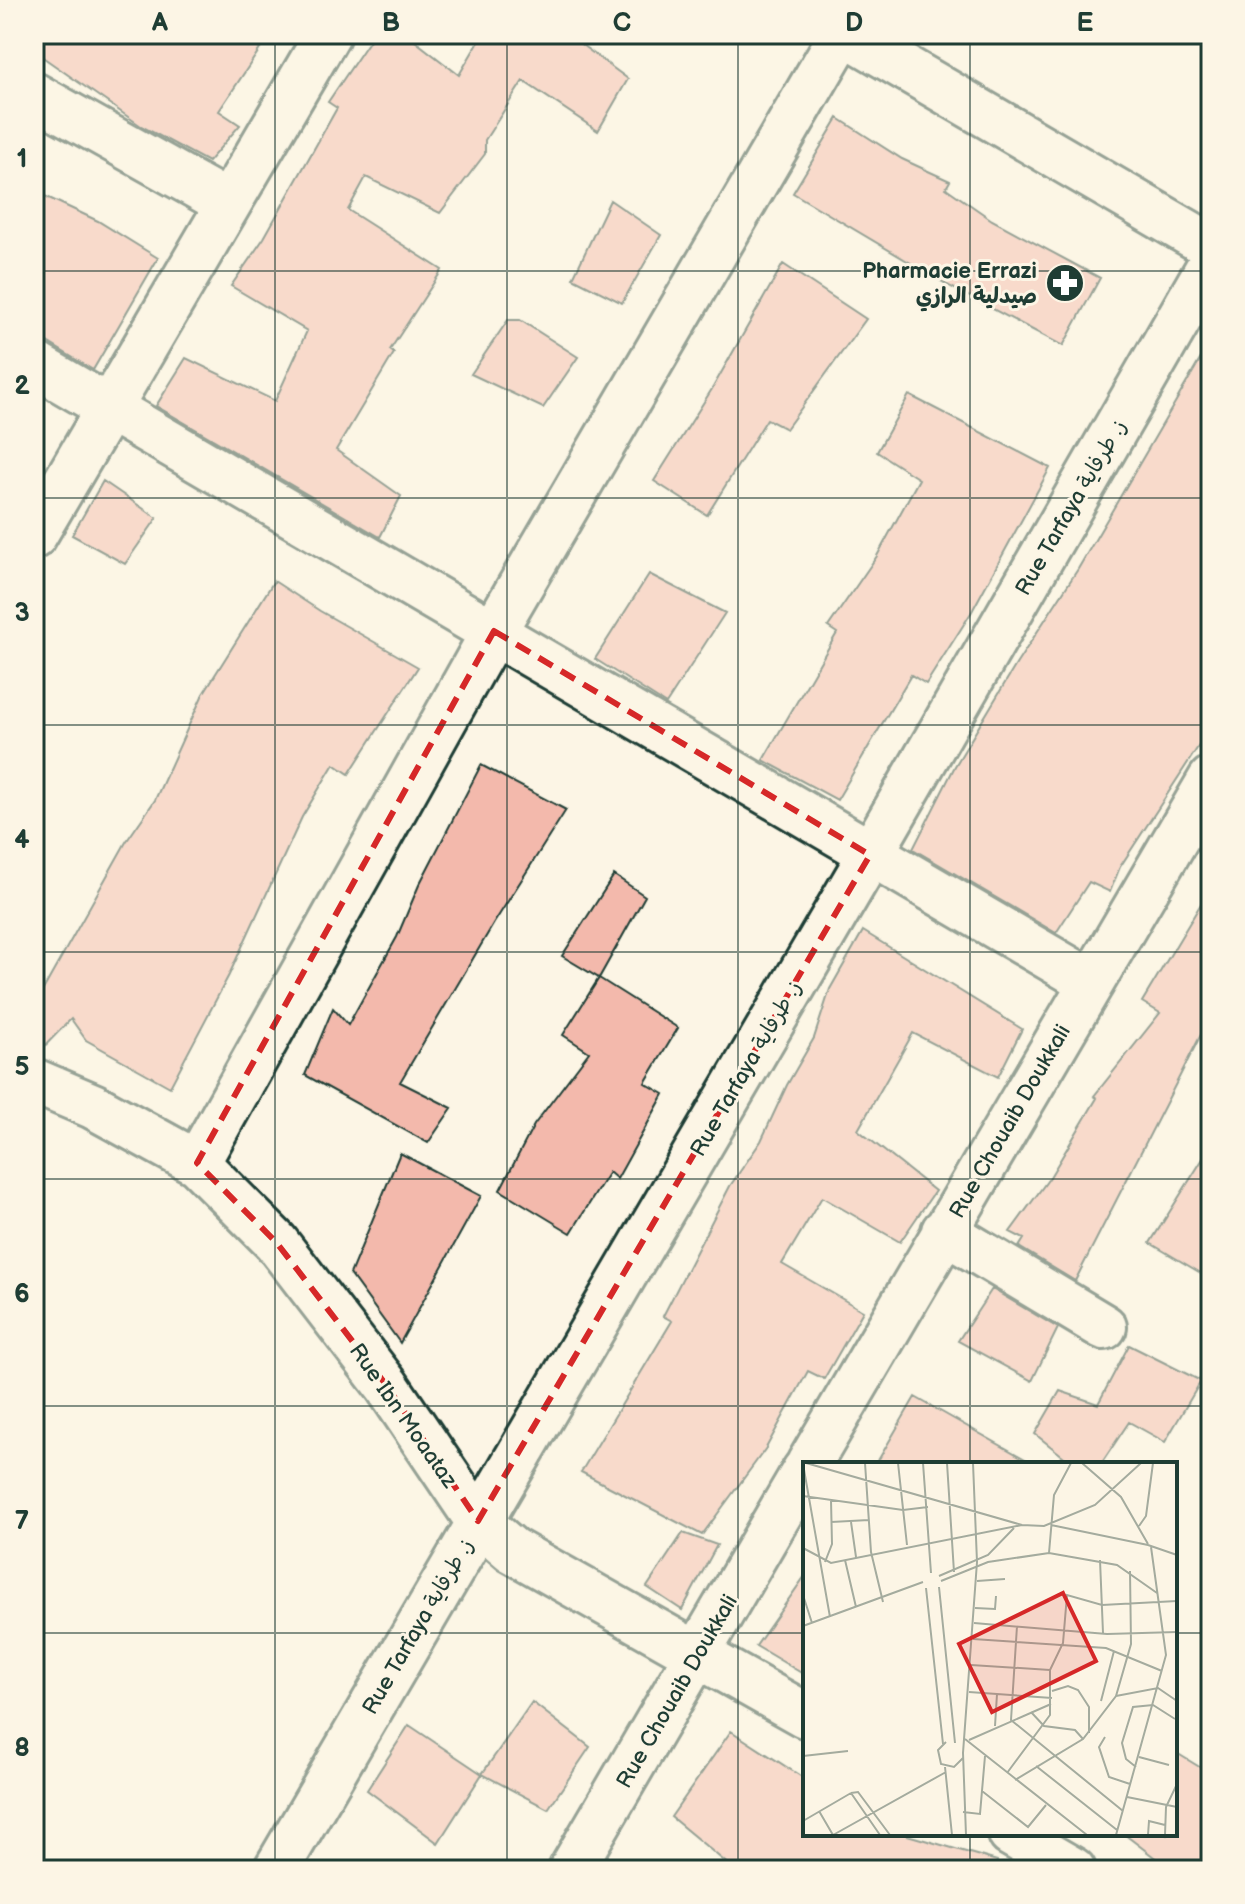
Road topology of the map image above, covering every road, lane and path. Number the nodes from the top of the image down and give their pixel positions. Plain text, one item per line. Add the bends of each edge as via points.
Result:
1 (328, 34) edge
2 (844, 34) edge
3 (34, 95) edge
4 (227, 203) junction
5 (1211, 246) edge
6 (1211, 263) edge
7 (34, 364) edge
8 (108, 408) junction
9 (34, 536) edge
10 (494, 631) junction
11 (1211, 779) edge
12 (870, 855) junction
13 (1091, 982) junction
14 (34, 1081) edge
15 (197, 1163) junction
16 (944, 1231) junction
17 (1104, 1327) dead end
18 (814, 1462) edge
19 (803, 1482) edge
20 (478, 1521) junction
21 (698, 1652) junction
22 (803, 1714) edge
23 (1014, 1836) edge
24 (276, 1870) edge
25 (571, 1870) edge
26 (1073, 1870) edge

1 - 4 street
2 - 5 street
2 - 10 street
3 - 4 street
4 - 8 street
6 - 12 street, Rue Tarfaya ز. طرفاية
7 - 8 street
8 - 9 street
8 - 10 street
10 - 12 street
10 - 15 street
11 - 13 street, Rue Chouaib Doukkali
12 - 13 street
12 - 20 street, Rue Tarfaya ز. طرفاية
13 - 16 street, Rue Chouaib Doukkali
14 - 15 street, Rue Ibn Moaataz via 93,1106
15 - 20 street, Rue Ibn Moaataz via 276,1242 387,1386
16 - 17 street
16 - 18 street, Rue Chouaib Doukkali
19 - 21 street, Rue Chouaib Doukkali
20 - 21 street, Rue Ibn Moaataz via 512,1550
20 - 24 street, Rue Tarfaya ز. طرفاية
21 - 22 street, Rue Ibn Moaataz
21 - 25 street, Rue Chouaib Doukkali
23 - 26 street

